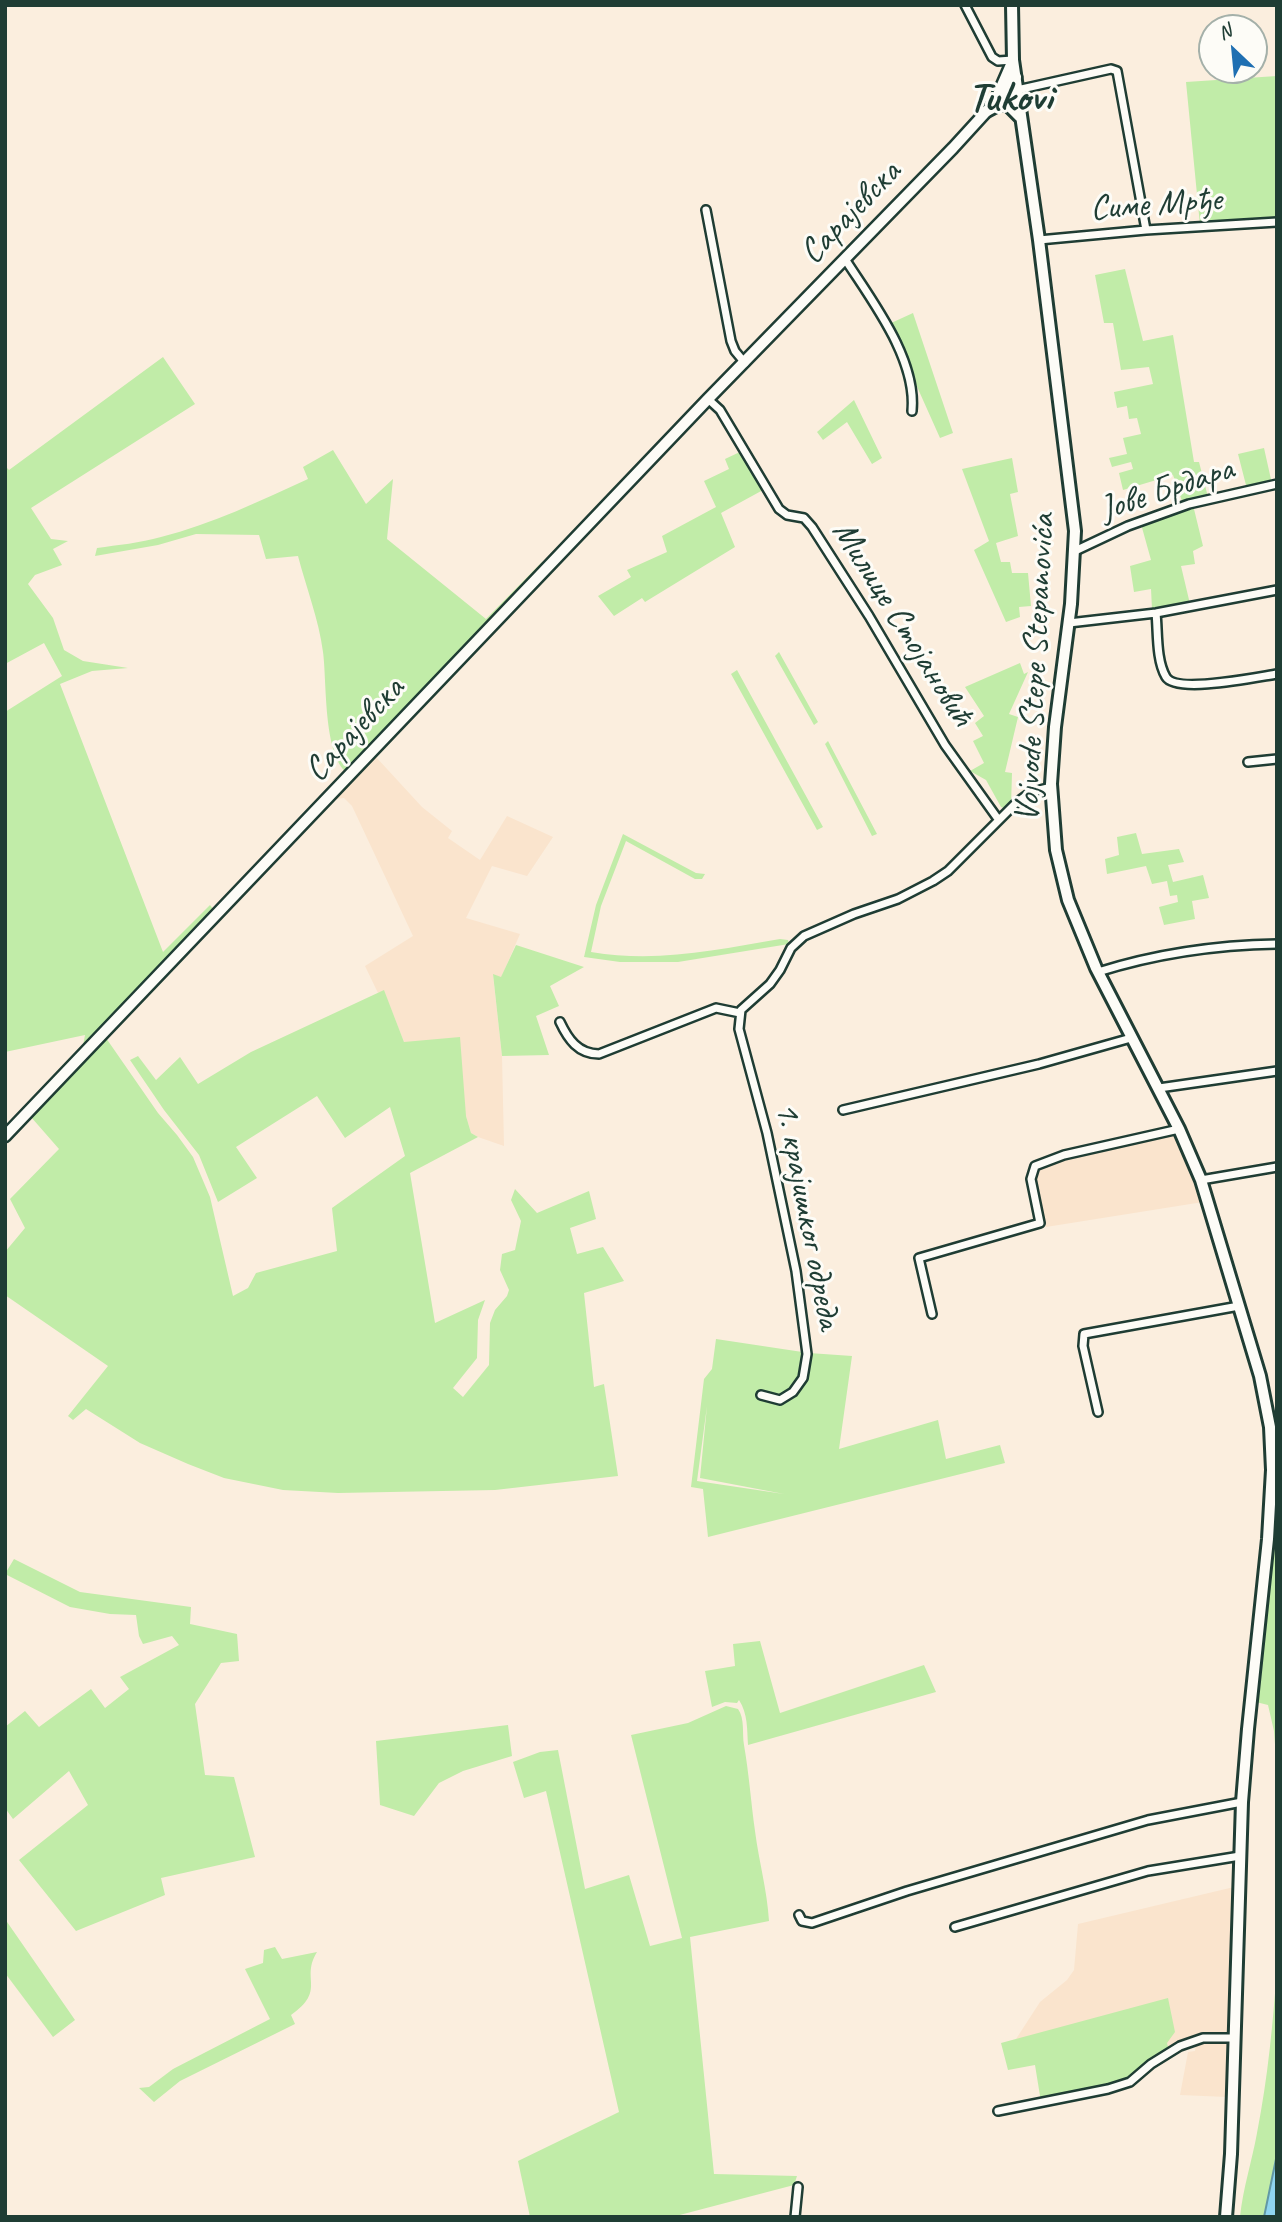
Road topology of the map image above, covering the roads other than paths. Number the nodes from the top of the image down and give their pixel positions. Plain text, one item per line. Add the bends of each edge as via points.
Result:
1 (965, 5) edge
2 (1012, 5) edge
3 (1013, 60) junction
4 (1016, 77) junction
5 (1017, 90) junction
6 (996, 99) junction
7 (985, 112) junction
8 (1022, 121) junction
9 (706, 210) dead end
10 (1277, 222) edge
11 (1146, 230) junction
12 (1039, 240) junction
13 (845, 259) junction
14 (744, 363) junction
15 (708, 399) junction
16 (912, 411) dead end
17 (1277, 484) edge
18 (1075, 551) junction
19 (1277, 590) edge
20 (1156, 613) junction
21 (1069, 623) junction
22 (1277, 674) edge
23 (1277, 759) edge
24 (1248, 762) dead end
25 (1052, 786) junction
26 (998, 819) junction
27 (1277, 944) edge
28 (1098, 972) junction
29 (740, 1013) junction
30 (560, 1022) dead end
31 (1131, 1038) junction
32 (1277, 1071) edge
33 (1159, 1088) junction
34 (843, 1110) dead end
35 (1179, 1129) junction
36 (5, 1136) edge
37 (1277, 1167) edge
38 (1201, 1180) junction
39 (1240, 1306) junction
40 (932, 1314) dead end
41 (761, 1395) dead end
42 (1098, 1412) dead end
43 (1273, 1426) edge
44 (1242, 1801) junction
45 (1240, 1856) junction
46 (799, 1914) dead end
47 (955, 1927) dead end
48 (1234, 2038) junction
49 (998, 2111) dead end
50 (798, 2187) dead end
51 (794, 2217) edge
52 (1226, 2217) edge

1 - 3 street via 992,57
2 - 3 main road, Vojvode Stepe Stepanovića
3 - 4 main road, Vojvode Stepe Stepanovića
3 - 6 main road
4 - 5 main road, Vojvode Stepe Stepanovića
4 - 6 main road
5 - 8 main road, Vojvode Stepe Stepanovića
5 - 11 street via 1117,71
6 - 7 main road, Сарајевска
7 - 8 main road via 1008,105
7 - 13 main road, Сарајевска
8 - 12 main road, Vojvode Stepe Stepanovića
9 - 14 street via 732,341
10 - 11 street, Симе Мрђе
11 - 12 street, Симе Мрђе
12 - 18 main road, Vojvode Stepe Stepanovića
13 - 14 main road, Сарајевска
13 - 16 street via 898,347 912,387
14 - 15 main road, Сарајевска
15 - 26 street, Милице Стојановић via 720,410 779,509 804,518 812,527 945,745
15 - 36 main road, Сарајевска
17 - 18 street, Јове Брдара via 1189,504
18 - 21 main road, Vojvode Stepe Stepanovića
19 - 20 street
20 - 21 street
20 - 22 street via 1161,665 1170,682 1192,684
21 - 25 main road, Vojvode Stepe Stepanovića
23 - 24 street
25 - 26 street via 1031,792
25 - 28 main road, Vojvode Stepe Stepanovića via 1061,872
26 - 29 street via 933,881 796,942 770,984
27 - 28 street via 1178,953
28 - 31 main road, Vojvode Stepe Stepanovića
29 - 30 street via 716,1008 599,1054 575,1046
29 - 41 street, 1. крајишког одреда via 739,1029 796,1271 807,1354 803,1378 788,1397 780,1400
31 - 33 main road, Vojvode Stepe Stepanovića
31 - 34 street
32 - 33 street
33 - 35 main road, Vojvode Stepe Stepanovića
35 - 38 main road, Vojvode Stepe Stepanovića
35 - 40 street via 1035,1166 1031,1179 1038,1224 919,1258
37 - 38 street
38 - 39 main road, Vojvode Stepe Stepanovića
39 - 42 street via 1084,1335
39 - 43 main road, Vojvode Stepe Stepanovića
43 - 44 main road, Vojvode Stepe Stepanovića
44 - 45 main road, Vojvode Stepe Stepanovića
44 - 46 street via 1135,1823 812,1923 802,1921
45 - 47 street via 1148,1871
45 - 48 main road, Vojvode Stepe Stepanovića
48 - 49 street via 1203,2038 1180,2046 1130,2082 1108,2089
48 - 52 main road, Vojvode Stepe Stepanovića
50 - 51 street

